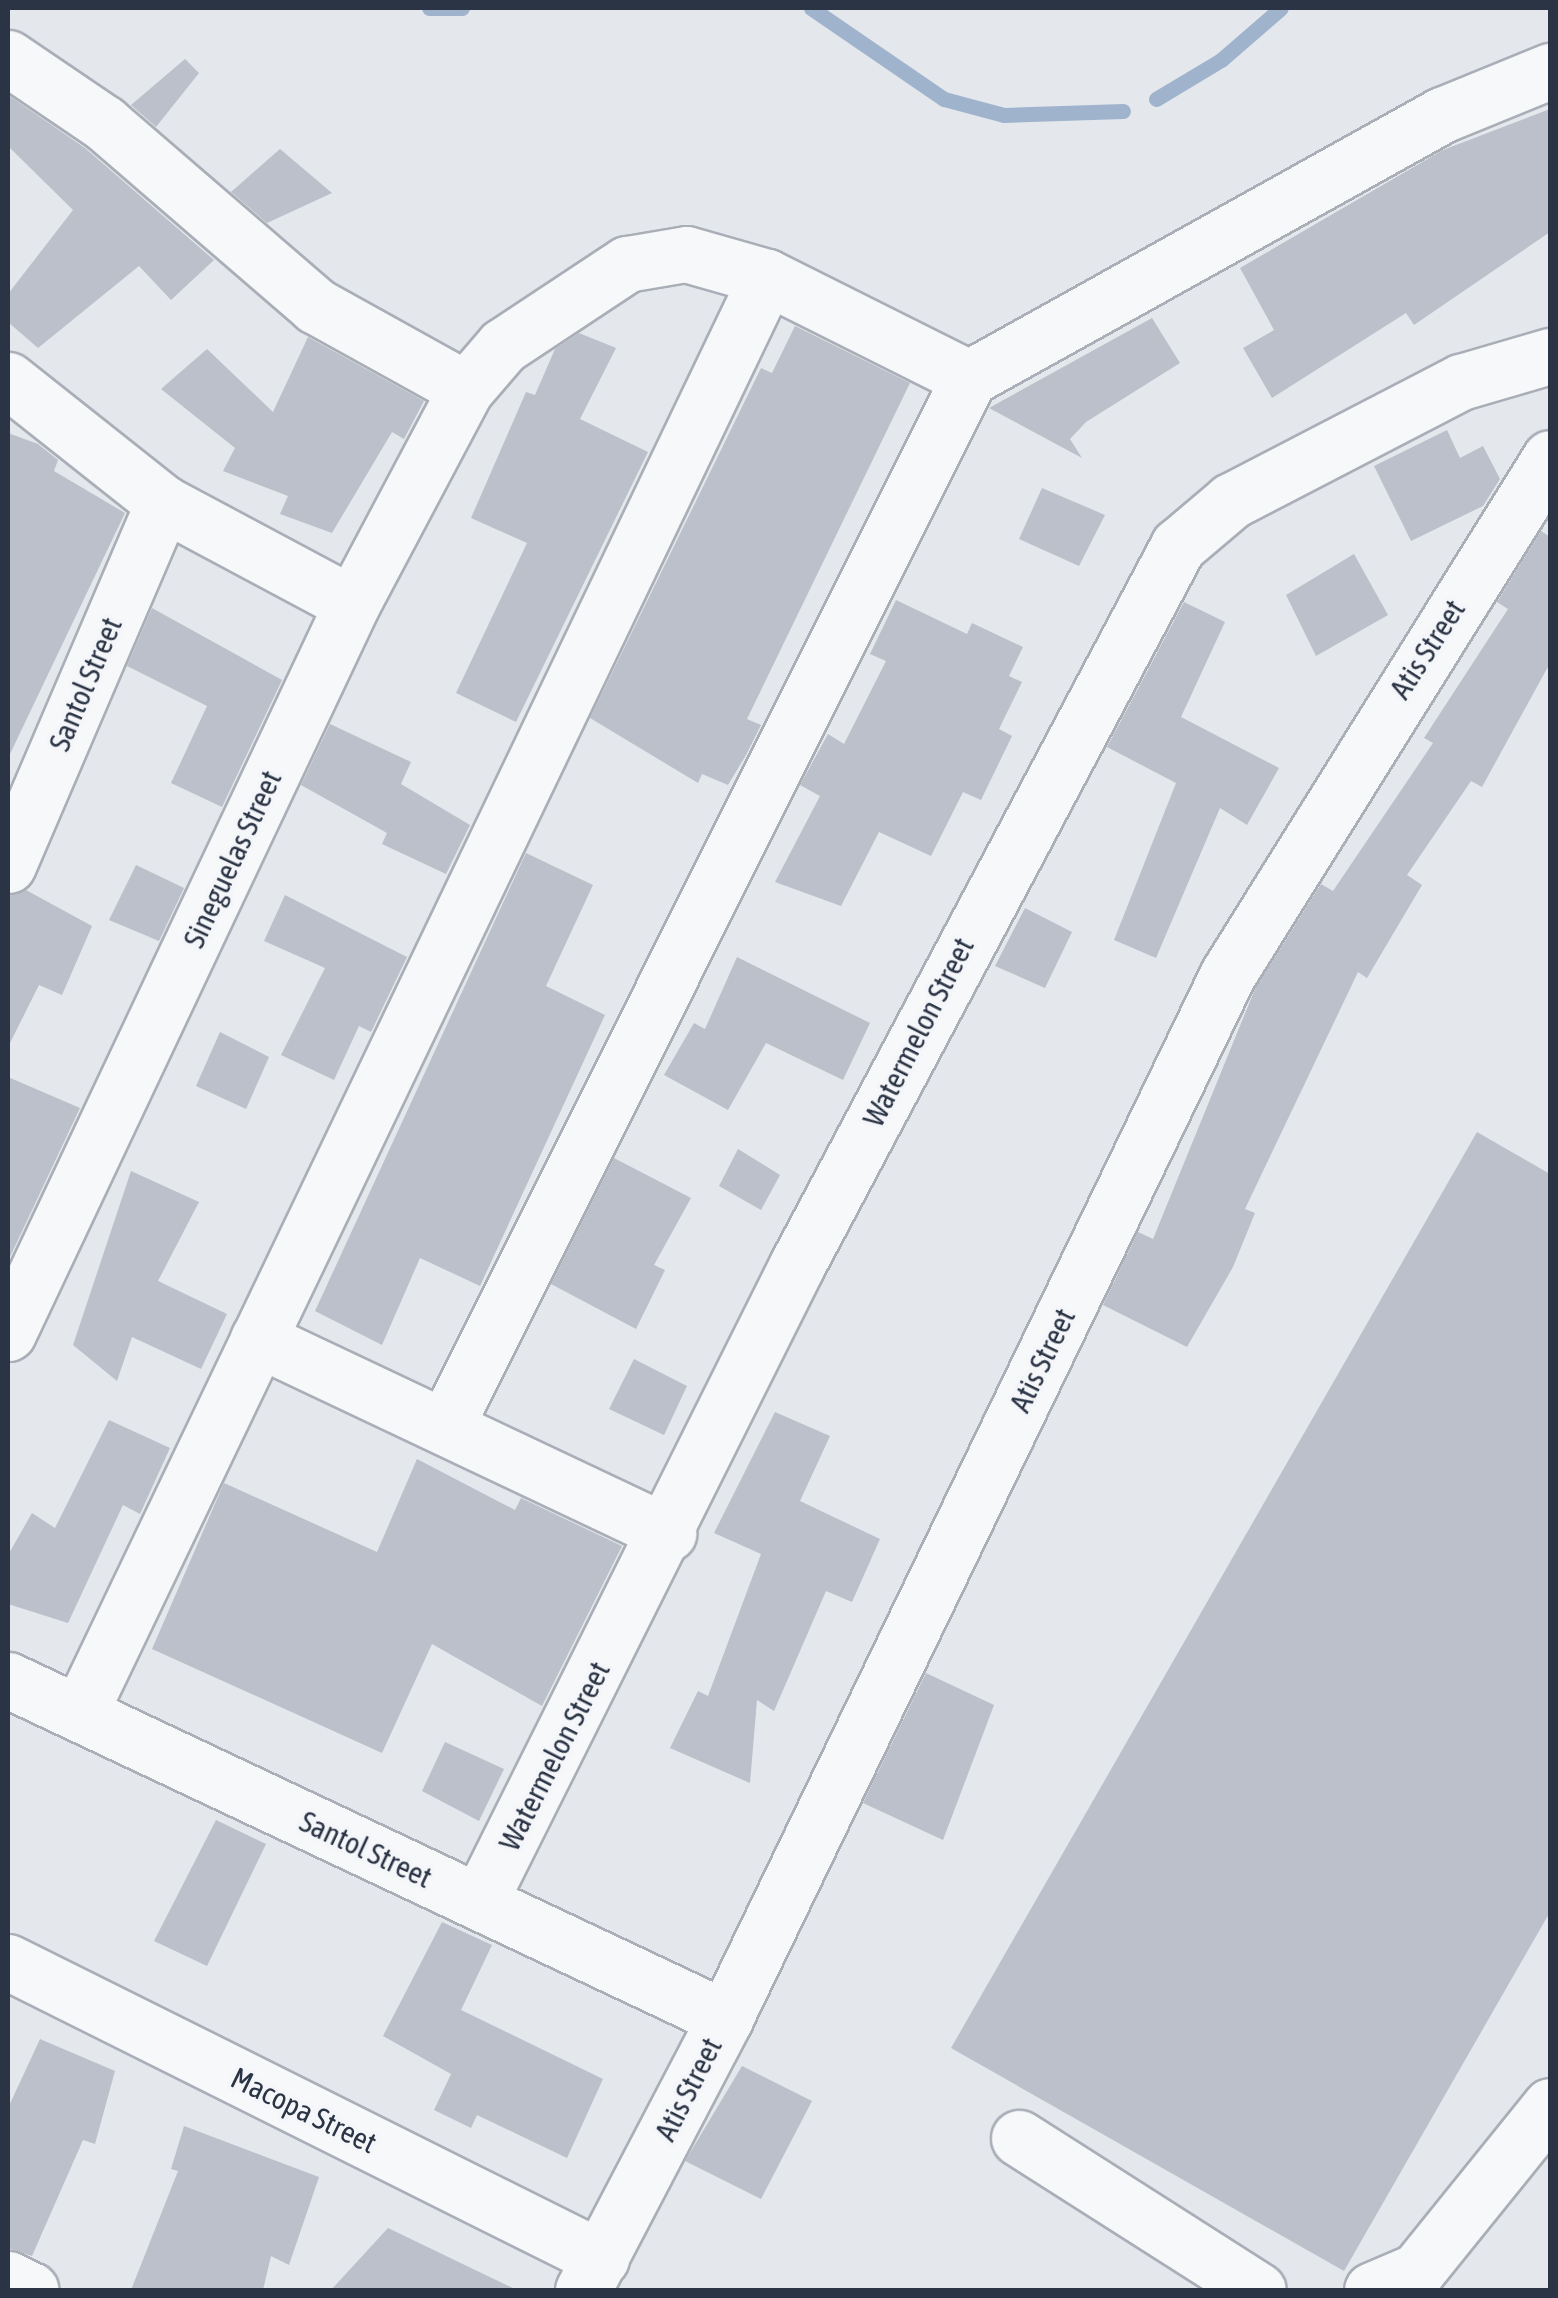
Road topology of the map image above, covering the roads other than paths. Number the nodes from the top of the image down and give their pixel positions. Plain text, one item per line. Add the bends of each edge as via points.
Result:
1 (8, 58) edge
2 (1550, 72) edge
3 (767, 277) junction
4 (1550, 356) edge
5 (969, 378) junction
6 (8, 380) edge
7 (466, 389) junction
8 (1550, 458) edge
9 (163, 504) junction
10 (352, 604) junction
11 (8, 865) edge
12 (8, 1333) edge
13 (258, 1339) junction
14 (444, 1427) junction
15 (668, 1533) junction
16 (8, 1680) edge
17 (80, 1712) junction
18 (479, 1902) junction
19 (8, 1962) edge
20 (725, 2018) junction
21 (1550, 2106) edge
22 (1019, 2138) dead end
23 (592, 2274) edge
24 (8, 2279) edge
25 (32, 2290) edge
26 (1258, 2290) edge
27 (1372, 2290) edge

1 - 7 street via 104,123 316,306
2 - 5 street via 1442,116
3 - 5 street, Sineguelas Street
3 - 7 street, Sineguelas Street via 686,254 628,264 528,322
3 - 13 street
4 - 15 street, Watermelon Street via 1461,382 1231,501 1178,546 797,1265
5 - 14 street
6 - 9 street
7 - 10 street, Sineguelas Street
8 - 20 street, Atis Street via 1228,974
9 - 10 street
9 - 11 street, Santol Street
10 - 12 street, Sineguelas Street
13 - 14 street
13 - 17 street
14 - 15 street
15 - 18 street, Watermelon Street
16 - 17 street, Santol Street
17 - 18 street, Santol Street
18 - 20 street, Santol Street
19 - 23 street, Macopa Street
20 - 23 street, Atis Street
21 - 27 street via 1418,2271
22 - 26 street
24 - 25 street

